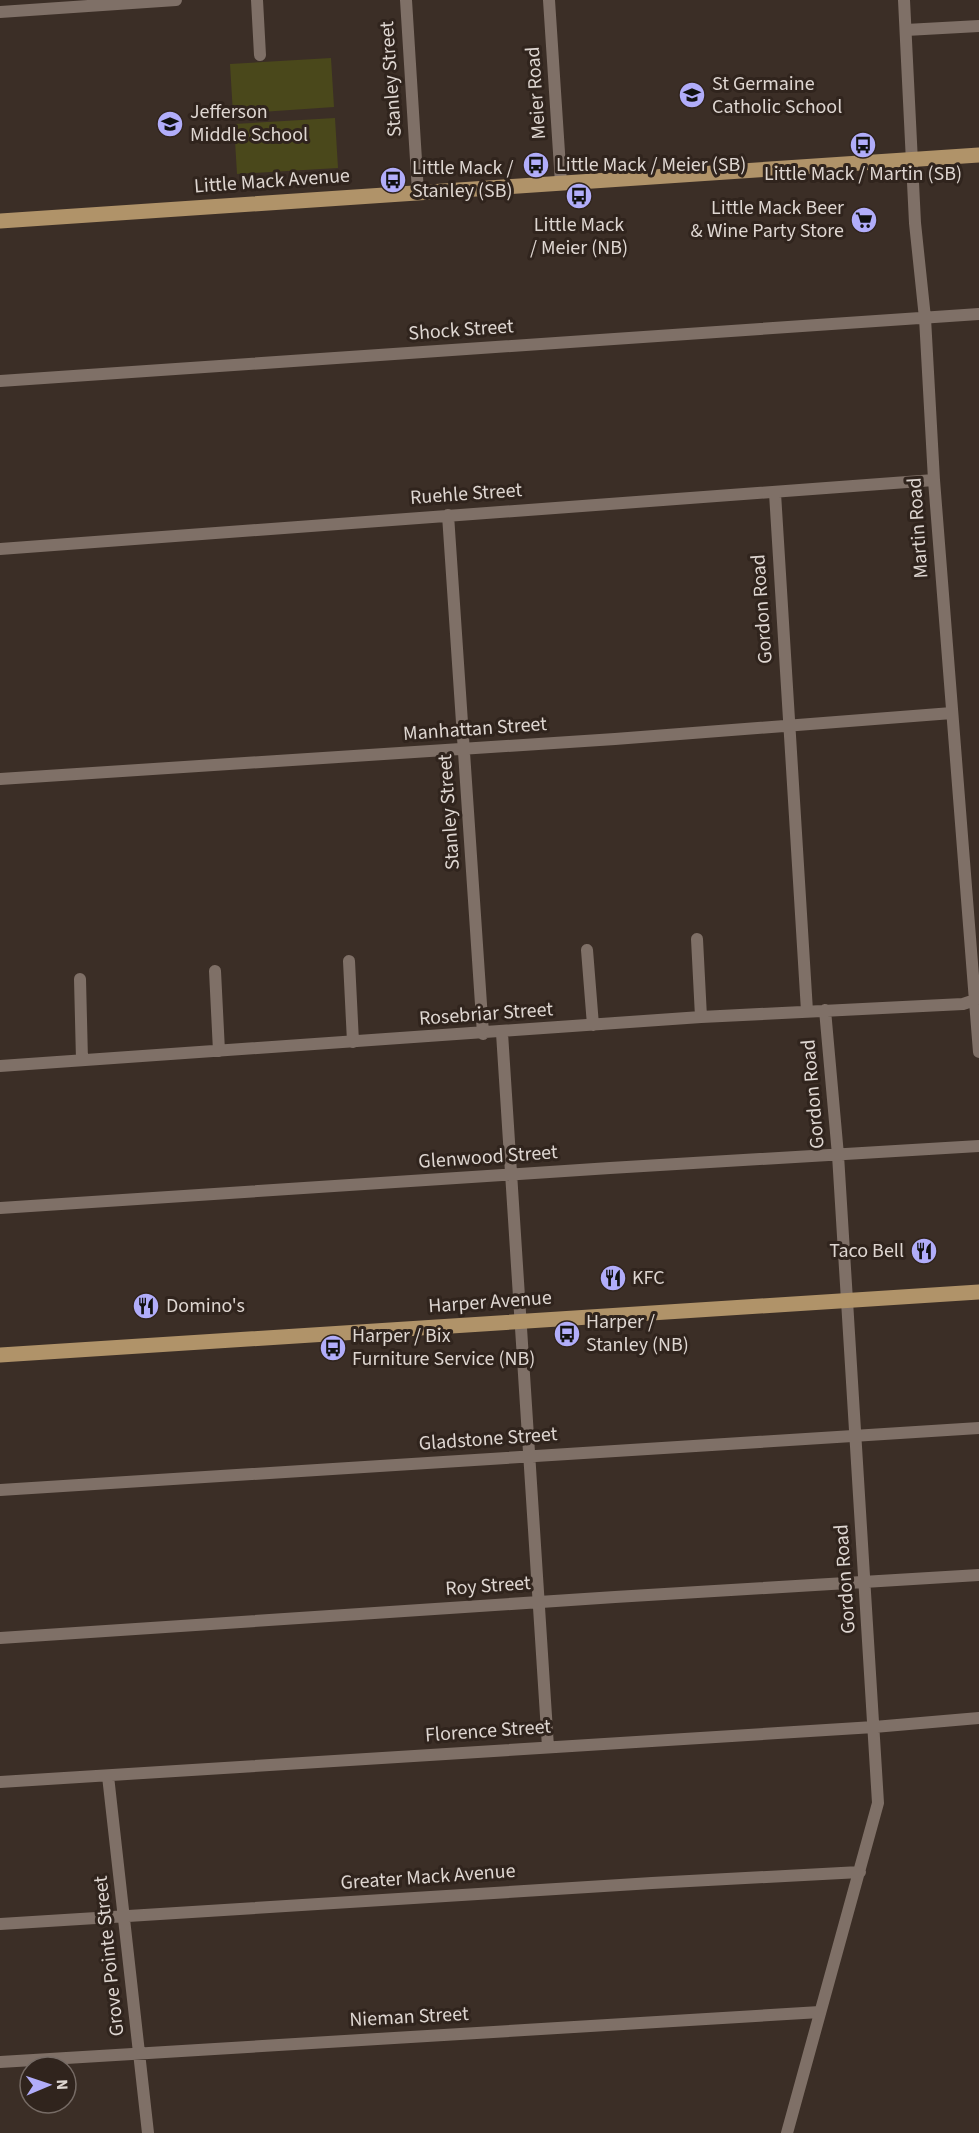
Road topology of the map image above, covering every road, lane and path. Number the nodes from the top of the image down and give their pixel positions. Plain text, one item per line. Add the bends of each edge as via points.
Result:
1 (176, 0) edge
2 (257, 0) edge
3 (406, 0) edge
4 (549, 0) edge
5 (903, 0) edge
6 (0, 12) edge
7 (979, 26) edge
8 (906, 30) junction
9 (260, 54) dead end
10 (979, 155) edge
11 (911, 159) junction
12 (561, 183) junction
13 (418, 192) junction
14 (0, 221) edge
15 (979, 314) edge
16 (925, 318) junction
17 (0, 381) edge
18 (934, 480) junction
19 (774, 493) junction
20 (448, 515) junction
21 (0, 549) edge
22 (952, 713) junction
23 (789, 726) junction
24 (465, 749) junction
25 (0, 779) edge
26 (697, 939) dead end
27 (587, 950) dead end
28 (349, 961) dead end
29 (215, 971) dead end
30 (80, 979) dead end
31 (975, 1000) junction
32 (825, 1010) junction
33 (807, 1011) junction
34 (701, 1017) junction
35 (593, 1025) junction
36 (501, 1033) junction
37 (483, 1034) junction
38 (353, 1042) junction
39 (219, 1051) junction
40 (979, 1052) edge
41 (82, 1060) junction
42 (0, 1066) edge
43 (979, 1146) edge
44 (838, 1155) junction
45 (511, 1176) junction
46 (0, 1208) edge
47 (979, 1293) edge
48 (846, 1301) junction
49 (520, 1321) junction
50 (1, 1354) edge
51 (979, 1428) edge
52 (854, 1436) junction
53 (529, 1456) junction
54 (0, 1490) edge
55 (979, 1575) edge
56 (865, 1581) junction
57 (538, 1603) junction
58 (0, 1638) edge
59 (979, 1718) edge
60 (874, 1727) junction
61 (548, 1747) junction
62 (108, 1776) junction
63 (0, 1782) edge
64 (860, 1872) junction
65 (124, 1916) junction
66 (0, 1924) edge
67 (820, 2012) junction
68 (139, 2052) junction
69 (0, 2062) edge
70 (148, 2133) edge
71 (787, 2133) edge

1 - 6 street
2 - 9 street
3 - 13 street, Stanley Street
4 - 12 street, Meier Road
5 - 8 street, Martin Road
7 - 8 street
8 - 11 street, Martin Road
10 - 11 main road, Little Mack Avenue
11 - 12 main road, Little Mack Avenue
11 - 16 street, Martin Road
12 - 13 main road, Little Mack Avenue
13 - 14 main road, Little Mack Avenue
15 - 16 street, Shock Street
16 - 17 street, Shock Street
16 - 18 street, Martin Road
18 - 19 street, Ruehle Street
18 - 22 street, Martin Road
19 - 20 street, Ruehle Street
19 - 23 street, Gordon Road
20 - 21 street, Ruehle Street
20 - 24 street, Stanley Street
22 - 23 street, Manhattan Street
22 - 31 street, Martin Road
23 - 24 street, Manhattan Street
23 - 33 street, Gordon Road
24 - 25 street, Manhattan Street
24 - 37 street, Stanley Street
26 - 34 street
27 - 35 street
28 - 38 street
29 - 39 street
30 - 41 street
31 - 32 street, Rosebriar Street via 963,1004
31 - 40 street, Martin Road
32 - 33 street, Rosebriar Street
32 - 44 street, Gordon Road
33 - 34 street, Rosebriar Street
34 - 35 street, Rosebriar Street
35 - 36 street, Rosebriar Street
36 - 37 street, Rosebriar Street
36 - 45 street
37 - 38 street, Rosebriar Street
38 - 39 street, Rosebriar Street
39 - 41 street, Rosebriar Street
41 - 42 street, Rosebriar Street
43 - 44 street, Glenwood Street
44 - 45 street, Glenwood Street
44 - 48 street, Gordon Road
45 - 46 street, Glenwood Street
45 - 49 street
47 - 48 main road, Harper Avenue
48 - 49 main road, Harper Avenue
48 - 52 street, Gordon Road
49 - 50 main road, Harper Avenue
49 - 53 street
51 - 52 street, Gladstone Street
52 - 53 street, Gladstone Street
52 - 56 street, Gordon Road
53 - 54 street, Gladstone Street
53 - 57 street
55 - 56 street, Roy Street
56 - 57 street, Roy Street
56 - 60 street, Gordon Road
57 - 58 street, Roy Street
57 - 61 street
59 - 60 street, Florence Street
60 - 61 street, Florence Street
60 - 64 street, Gordon Road via 878,1803
61 - 62 street, Florence Street
62 - 63 street, Florence Street
62 - 65 street, Grove Pointe Street
64 - 65 street, Greater Mack Avenue
64 - 67 street, Gordon Road
65 - 66 street, Greater Mack Avenue
65 - 68 street, Grove Pointe Street
67 - 68 street, Nieman Street
67 - 71 street, Gordon Road
68 - 69 street, Nieman Street
68 - 70 street, Grove Pointe Street

